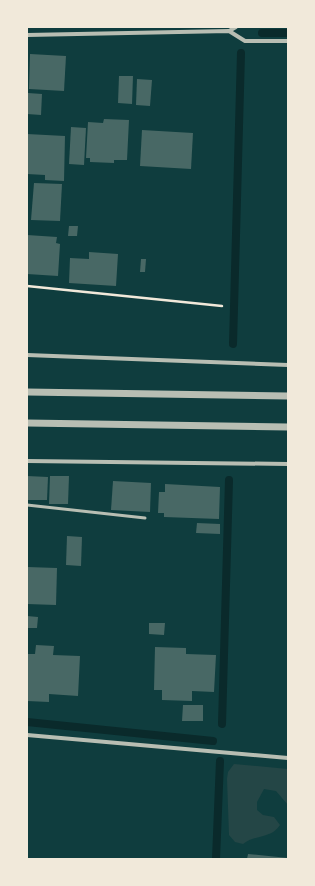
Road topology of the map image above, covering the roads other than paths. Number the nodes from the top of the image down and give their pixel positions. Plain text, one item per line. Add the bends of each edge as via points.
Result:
1 (236, 27) edge
2 (229, 31) junction
3 (27, 35) edge
4 (288, 40) edge
5 (27, 355) edge
6 (288, 365) edge
7 (27, 392) edge
8 (288, 396) edge
9 (27, 423) edge
10 (288, 427) edge
11 (27, 461) edge
12 (288, 464) edge
13 (27, 505) edge
14 (145, 518) dead end
15 (27, 735) edge
16 (288, 758) edge

1 - 2 street
2 - 3 street
2 - 4 street via 245,41
5 - 6 street
7 - 8 street
9 - 10 street
11 - 12 street
13 - 14 lane
15 - 16 street

